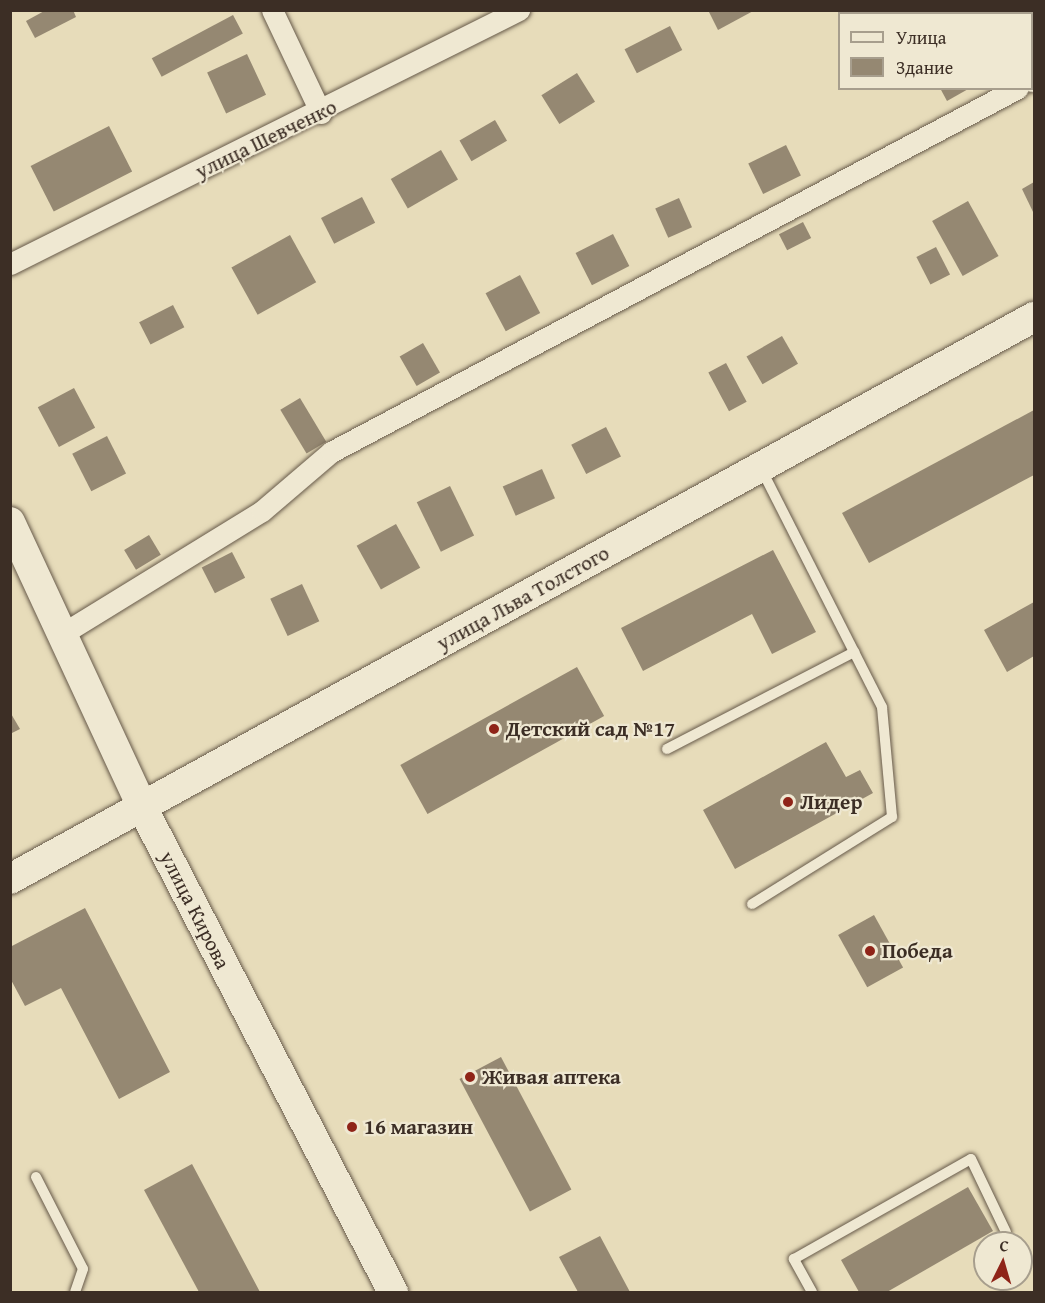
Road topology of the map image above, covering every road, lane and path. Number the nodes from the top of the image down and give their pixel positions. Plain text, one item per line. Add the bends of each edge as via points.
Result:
1 (272, 10) edge
2 (519, 10) edge
3 (1014, 90) edge
4 (321, 113) junction
5 (10, 264) edge
6 (1035, 317) edge
7 (760, 467) junction
8 (10, 522) edge
9 (62, 634) junction
10 (854, 652) junction
11 (667, 749) dead end
12 (141, 807) junction
13 (10, 879) edge
14 (752, 904) dead end
15 (36, 1177) dead end
16 (1006, 1231) edge
17 (75, 1293) edge
18 (393, 1293) edge
19 (812, 1293) edge

1 - 4 street
2 - 4 street, улица Шевченко
3 - 9 street via 331,452 262,511
4 - 5 street, улица Шевченко
6 - 7 street, улица Льва Толстого
7 - 10 lane
7 - 12 street, улица Льва Толстого
8 - 9 street, улица Кирова
9 - 12 street, улица Кирова
10 - 11 lane
10 - 14 lane via 882,707 892,817
12 - 13 street, улица Льва Толстого
12 - 18 street, улица Кирова
15 - 17 lane via 83,1269
16 - 19 lane via 970,1159 794,1259

